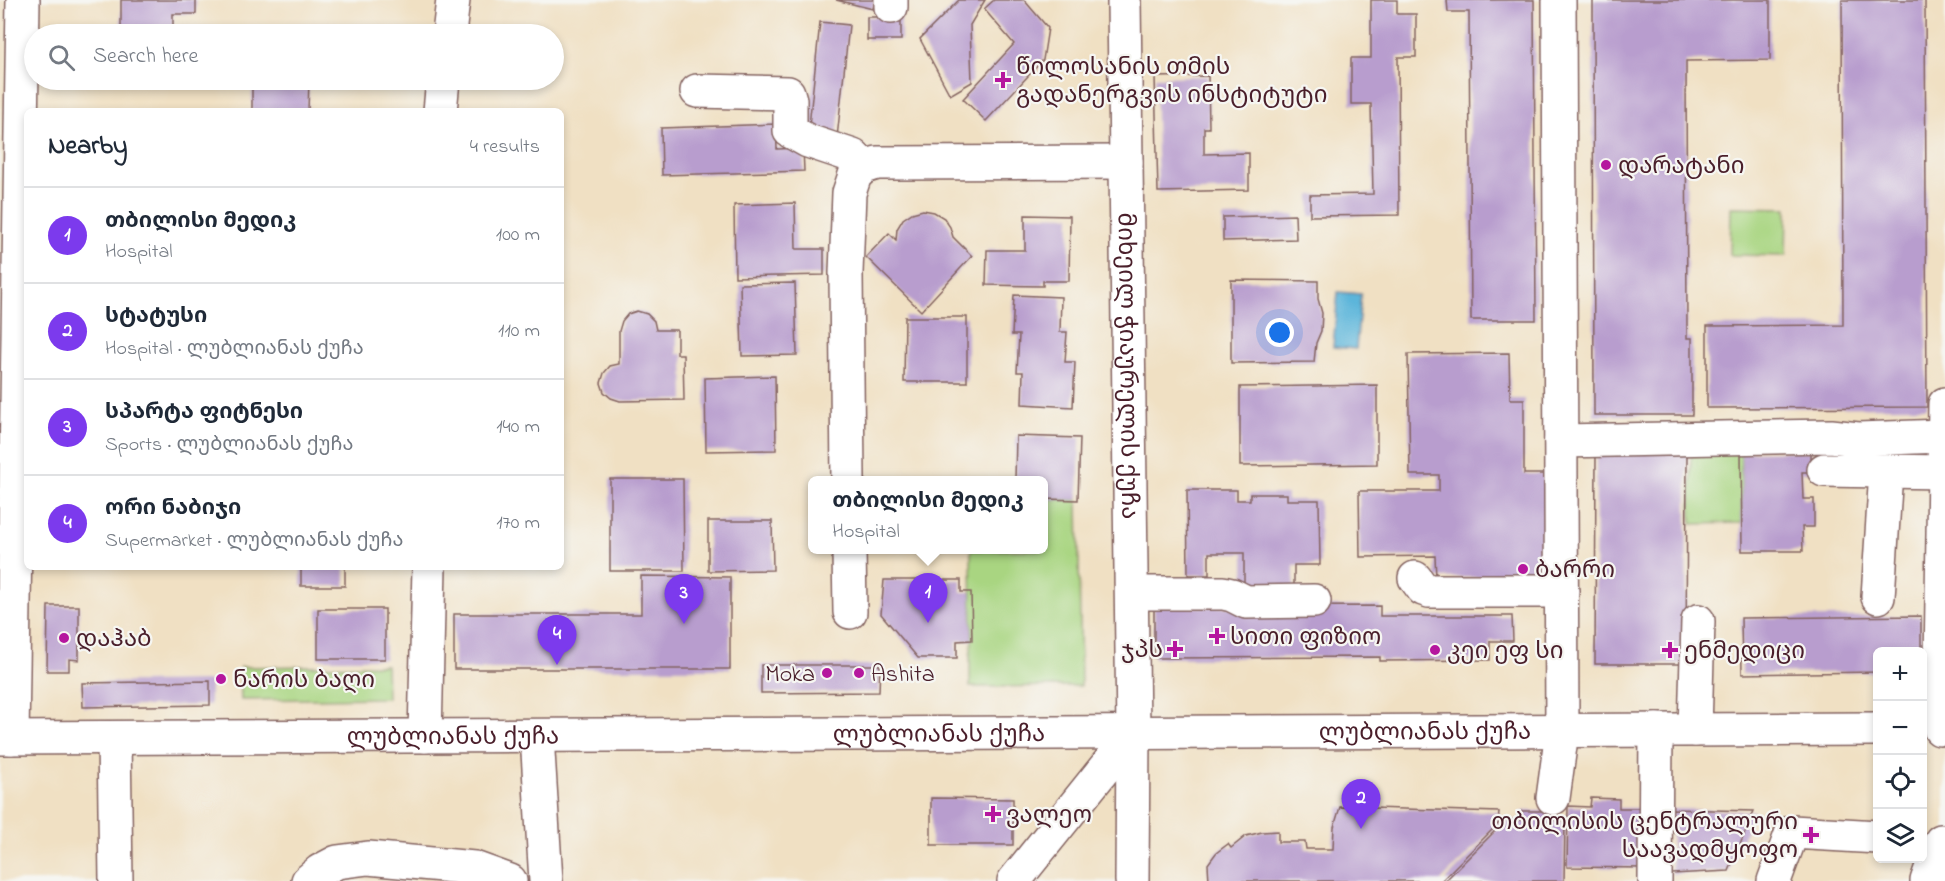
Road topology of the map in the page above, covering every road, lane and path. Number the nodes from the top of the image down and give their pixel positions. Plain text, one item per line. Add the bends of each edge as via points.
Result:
1 (23, 0) edge
2 (453, 0) edge
3 (1124, 0) edge
4 (1559, 0) edge
5 (450, 24) edge
6 (442, 90) edge
7 (697, 92) dead end
8 (440, 108) edge
9 (10, 143) edge
10 (1126, 162) junction
11 (864, 167) junction
12 (1945, 404) edge
13 (1944, 436) edge
14 (1561, 441) junction
15 (1824, 470) dead end
16 (1944, 470) edge
17 (1886, 471) junction
18 (848, 476) edge
19 (849, 554) edge
20 (429, 570) edge
21 (1415, 578) dead end
22 (1562, 591) junction
23 (1132, 593) junction
24 (1878, 597) dead end
25 (1314, 601) dead end
26 (850, 612) dead end
27 (1698, 621) dead end
28 (1873, 729) edge
29 (1936, 729) edge
30 (1656, 730) junction
31 (1695, 730) junction
32 (1562, 731) junction
33 (1133, 733) junction
34 (425, 736) junction
35 (537, 736) junction
36 (6, 738) edge
37 (114, 738) junction
38 (1553, 798) dead end
39 (1873, 837) edge
40 (1936, 840) edge
41 (116, 881) edge
42 (308, 881) edge
43 (510, 881) edge
44 (546, 881) edge
45 (1014, 881) edge
46 (1132, 881) edge
47 (1655, 881) edge
48 (1774, 881) edge
49 (1927, 881) edge

1 - 9 street
2 - 5 street
3 - 10 street, მიხეილ ჭიაურელის ქუჩა
4 - 14 street
6 - 8 street
7 - 11 street via 788,93 790,131 853,156
9 - 36 street
10 - 11 street via 877,163
10 - 23 street, მიხეილ ჭიაურელის ქუჩა
11 - 18 street via 855,175 849,193
12 - 13 street
13 - 14 street
13 - 16 street
14 - 22 street
15 - 17 street
16 - 17 street
16 - 29 street
17 - 24 street
19 - 26 street
20 - 34 street
21 - 22 street via 1429,591
22 - 32 street
23 - 25 street via 1224,593 1246,602
23 - 33 street, მიხეილ ჭიაურელის ქუჩა
27 - 31 street
28 - 31 street, ლუბლიანას ქუჩა
30 - 31 street, ლუბლიანას ქუჩა
30 - 32 street, ლუბლიანას ქუჩა
30 - 47 street
32 - 33 street, ლუბლიანას ქუჩა
32 - 38 street
33 - 35 street, ლუბლიანას ქუჩა
33 - 45 street
33 - 46 street, მიხეილ ჭიაურელის ქუჩა
34 - 35 street, ლუბლიანას ქუჩა
34 - 37 street, ლუბლიანას ქუჩა
35 - 44 street
36 - 37 street, ლუბლიანას ქუჩა
37 - 41 street
39 - 48 street via 1792,832
40 - 49 street
42 - 43 street via 337,862 368,858 474,868

